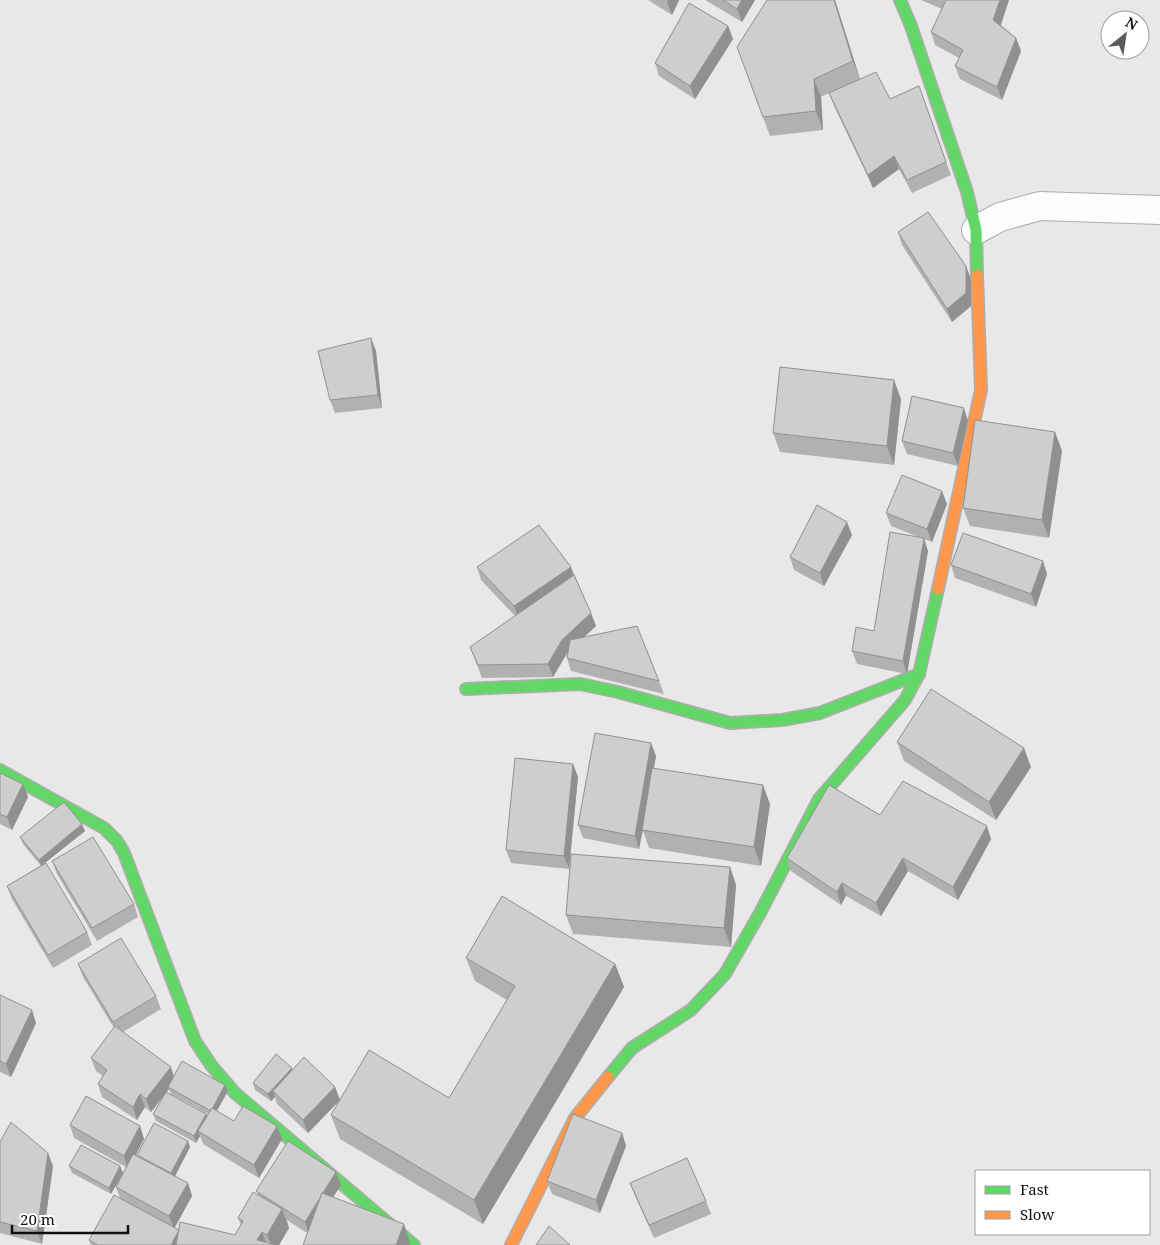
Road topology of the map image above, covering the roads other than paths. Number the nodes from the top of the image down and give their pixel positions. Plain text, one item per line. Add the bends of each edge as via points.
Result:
1 (900, 0) edge
2 (1160, 210) edge
3 (976, 230) junction
4 (919, 674) junction
5 (466, 689) dead end
6 (0, 770) edge
7 (414, 1245) edge
8 (511, 1245) edge

1 - 3 street via 967,192
2 - 3 street via 1040,206 1000,216
3 - 4 street via 981,390
4 - 5 street via 820,713 782,720 730,723 580,684
4 - 8 street via 905,700 819,799 725,974 691,1010 632,1048 575,1118
6 - 7 street via 104,828 117,841 195,1041 210,1064 235,1093

